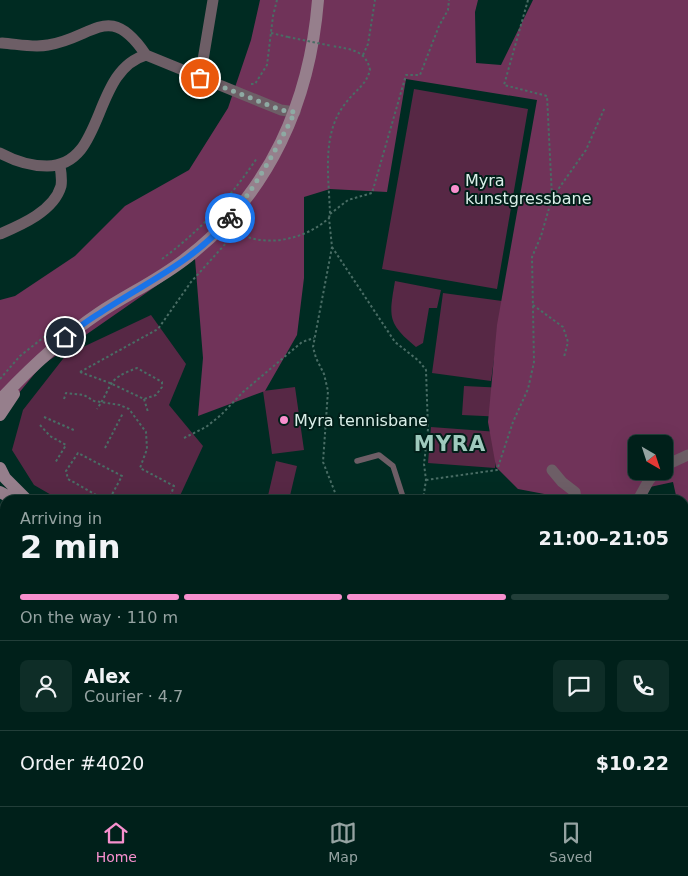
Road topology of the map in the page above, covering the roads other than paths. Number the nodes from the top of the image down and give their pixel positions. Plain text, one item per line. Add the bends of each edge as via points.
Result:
1 (213, 0) edge
2 (318, 0) edge
3 (2, 43) dead end
4 (146, 55) junction
5 (200, 78) junction
6 (295, 112) junction
7 (0, 152) edge
8 (60, 166) junction
9 (0, 234) edge
10 (33, 368) junction
11 (0, 400) edge
12 (0, 415) edge
13 (688, 455) edge
14 (357, 461) dead end
15 (673, 462) edge
16 (0, 468) edge
17 (552, 470) dead end
18 (650, 480) edge
19 (22, 495) edge
20 (402, 495) edge
21 (575, 495) edge
22 (640, 495) edge

1 - 5 street
2 - 6 main road via 310,65
3 - 4 street via 47,46 98,24 113,24 138,42
4 - 5 street
4 - 8 street via 121,71 111,84 86,145
5 - 6 street via 281,110
6 - 10 main road via 261,177 225,224 149,285 65,337
7 - 8 street via 16,162
8 - 9 street via 61,185 55,198 39,213
10 - 11 main road
10 - 12 main road
13 - 15 street
14 - 20 lane via 379,455 393,466
16 - 19 main road
17 - 21 street
18 - 22 street

